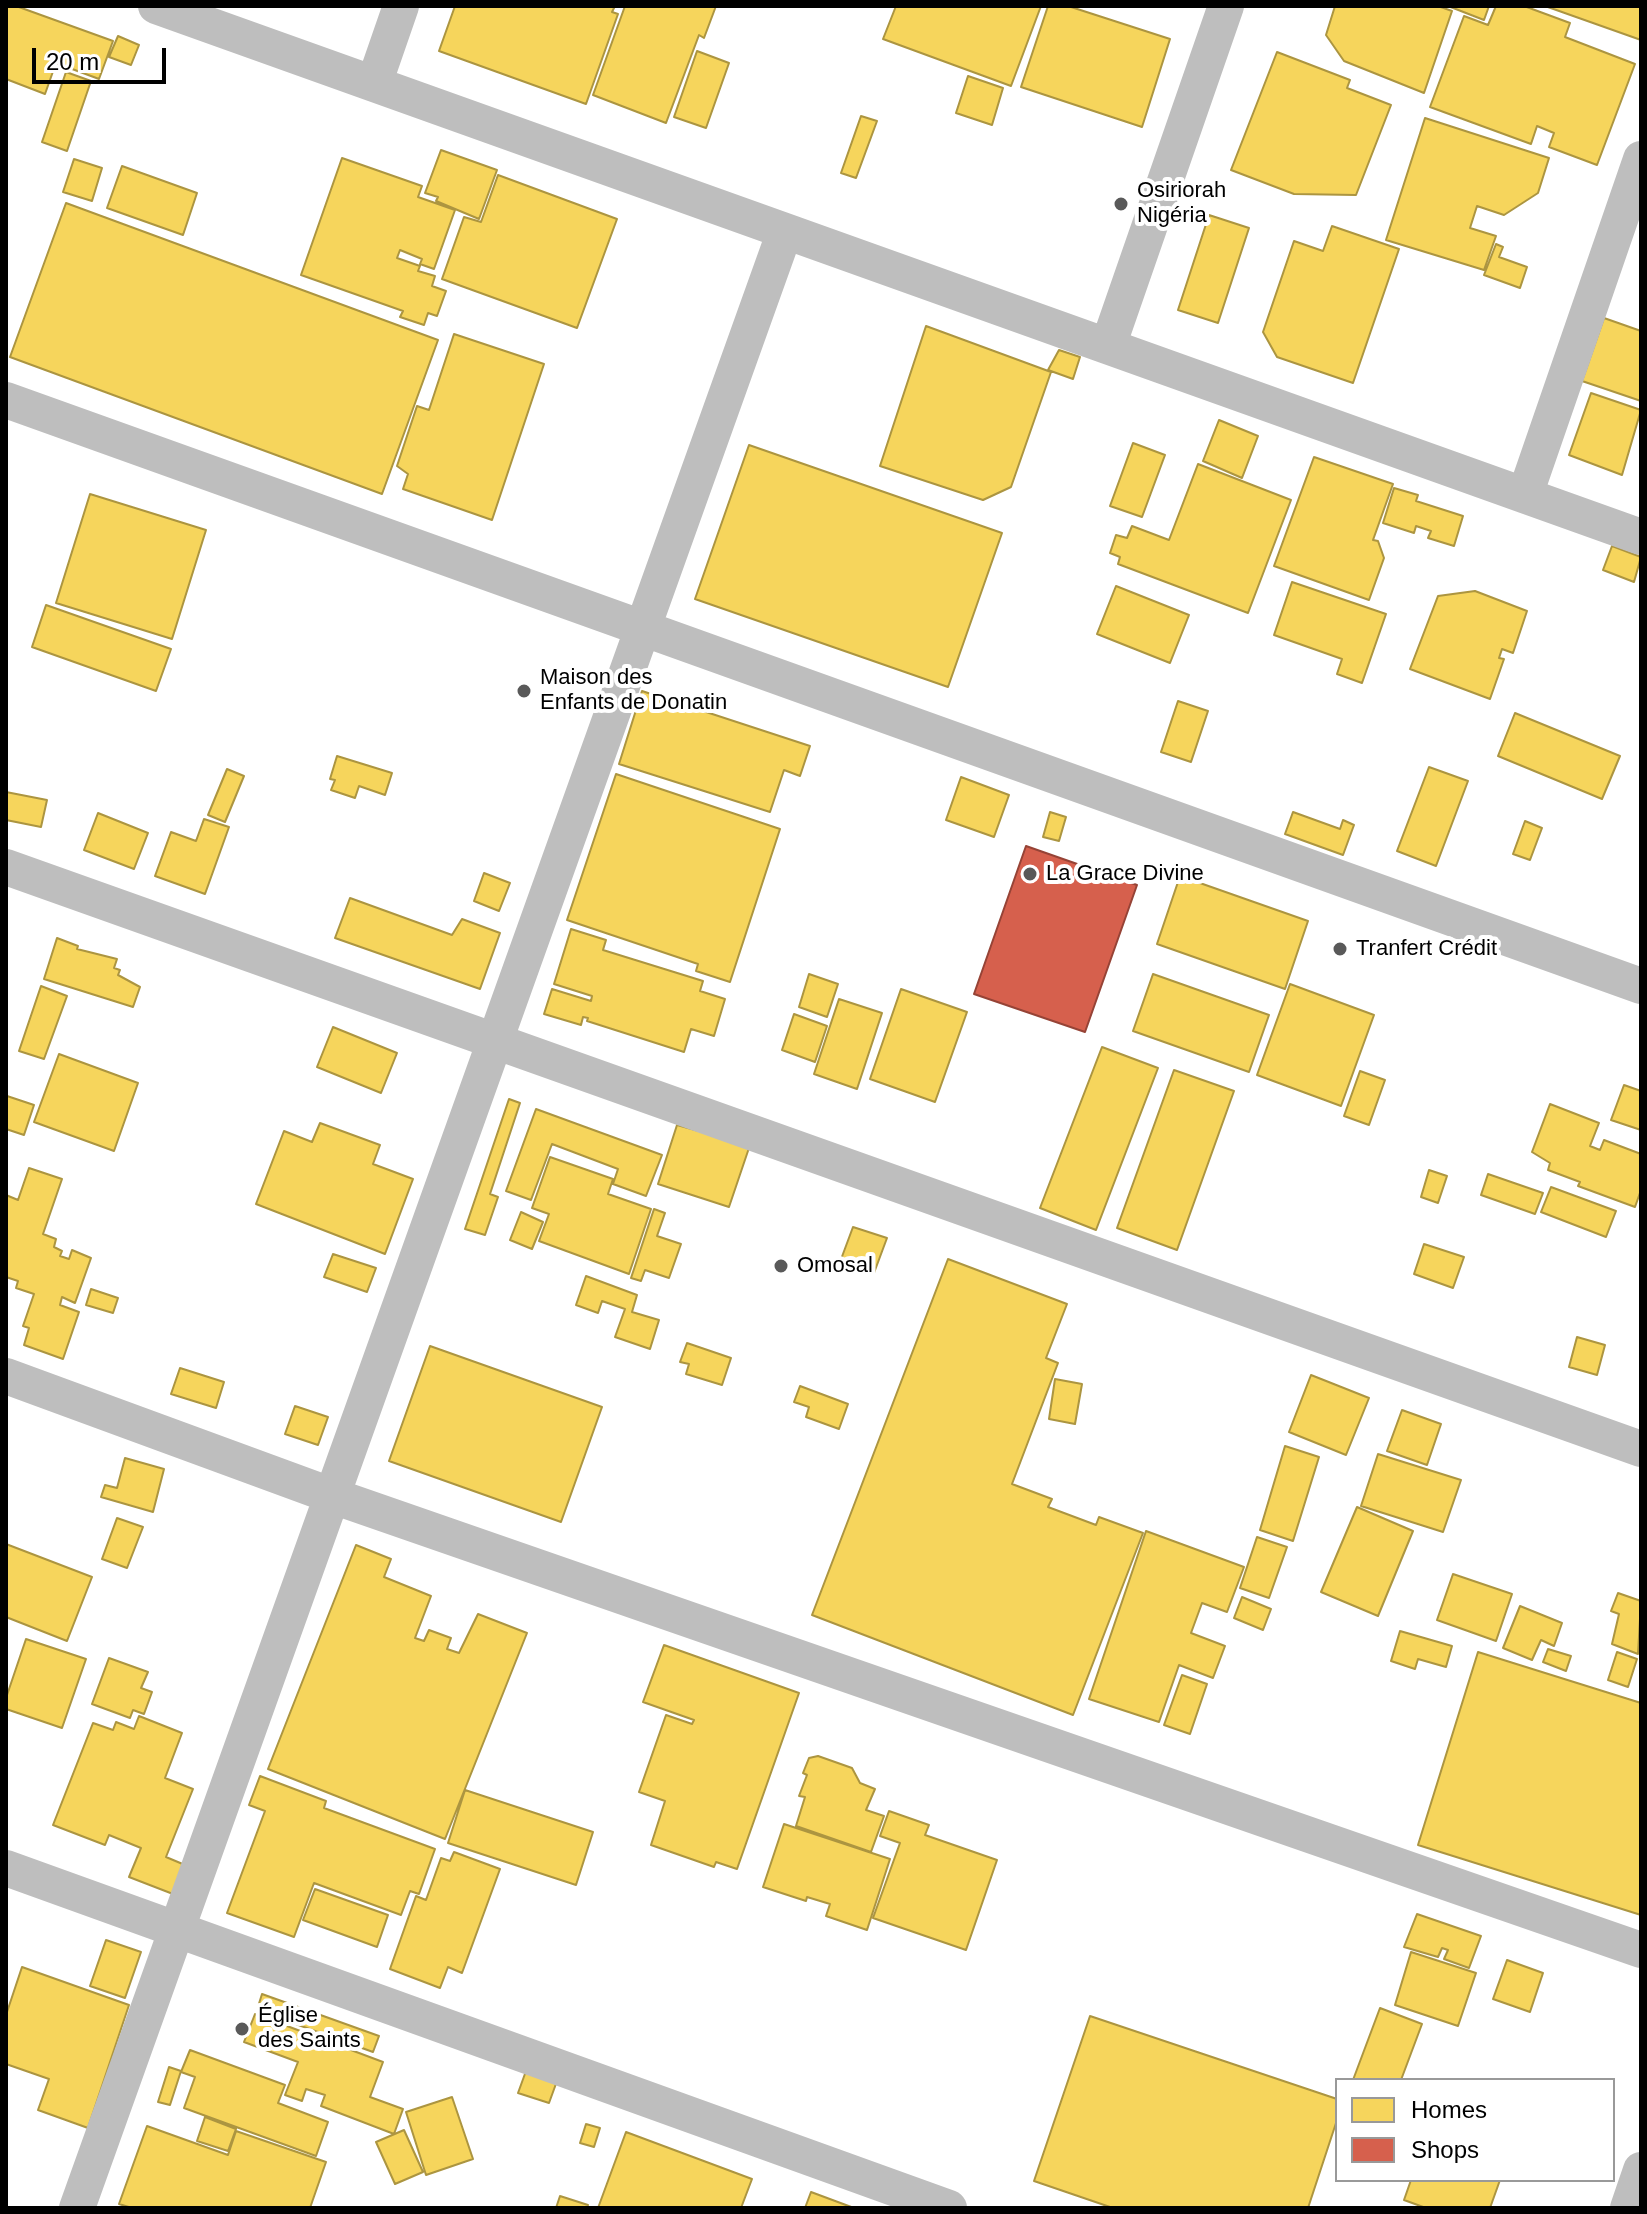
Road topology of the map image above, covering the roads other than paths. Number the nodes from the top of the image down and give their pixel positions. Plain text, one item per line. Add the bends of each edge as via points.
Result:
1 (156, 6) edge
2 (401, 6) edge
3 (1226, 6) edge
4 (374, 84) junction
5 (1641, 159) edge
6 (785, 231) junction
7 (1108, 346) junction
8 (6, 400) edge
9 (1525, 495) junction
10 (1641, 537) edge
11 (643, 628) junction
12 (6, 867) edge
13 (1641, 986) edge
14 (495, 1042) junction
15 (6, 1376) edge
16 (1641, 1449) edge
17 (333, 1496) junction
18 (6, 1868) edge
19 (177, 1929) junction
20 (1641, 1950) edge
21 (1641, 2170) edge
22 (77, 2208) edge
23 (949, 2208) edge
24 (1628, 2208) edge

1 - 4 street
2 - 4 street
3 - 7 street
4 - 6 street
5 - 9 street
6 - 7 street
6 - 11 street
7 - 9 street
8 - 11 street
9 - 10 street
11 - 13 street
11 - 14 street
12 - 14 street
14 - 16 street
14 - 17 street
15 - 17 street
17 - 19 street
17 - 20 street
18 - 19 street
19 - 22 street
19 - 23 street
21 - 24 street

